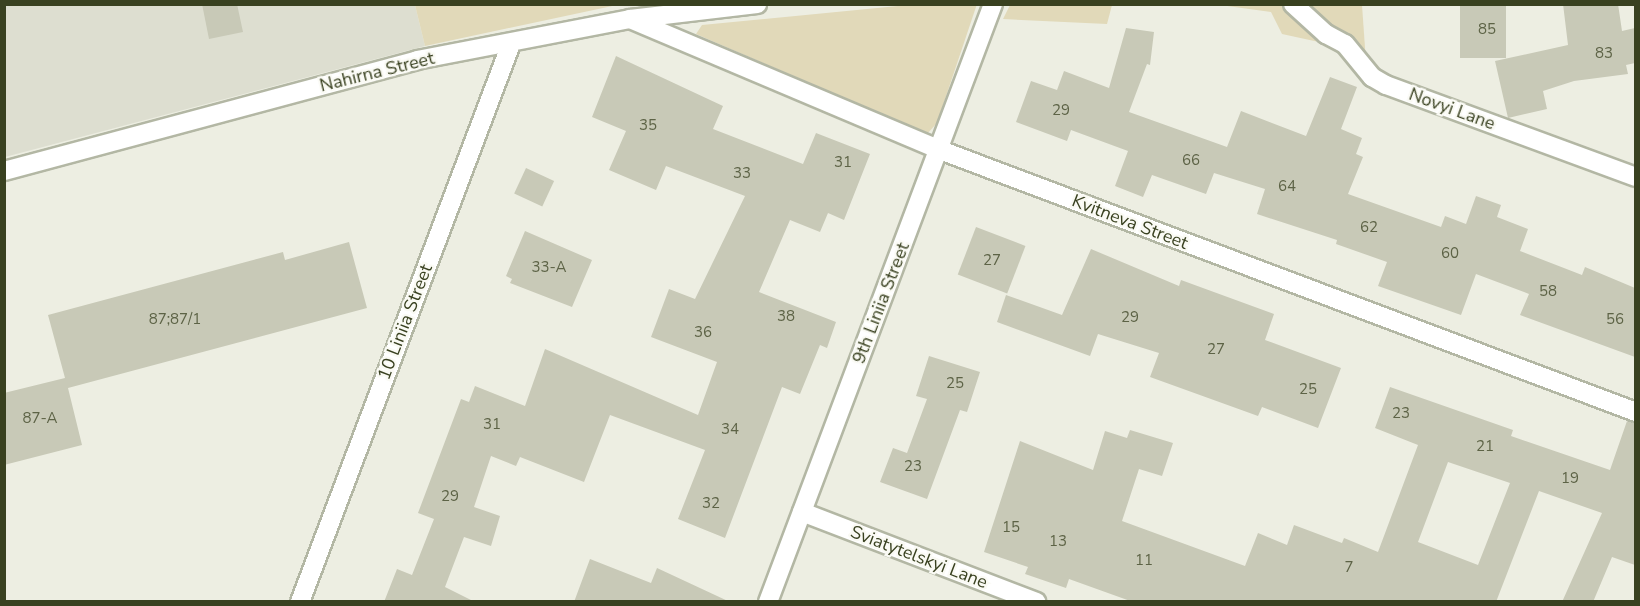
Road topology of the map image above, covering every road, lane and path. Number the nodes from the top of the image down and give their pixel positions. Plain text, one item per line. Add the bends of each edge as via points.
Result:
1 (757, 4) edge
2 (993, 4) edge
3 (1293, 4) edge
4 (630, 19) junction
5 (511, 44) junction
6 (940, 150) junction
7 (4, 171) edge
8 (1635, 177) edge
9 (1635, 412) edge
10 (802, 512) junction
11 (300, 602) edge
12 (768, 602) edge
13 (1036, 602) edge

1 - 4 street, Nahirna Street
2 - 6 street, 9th Liniia Street
3 - 8 street, Novyi Lane via 1326,34 1345,44 1372,77 1386,85
4 - 5 street, Nahirna Street
4 - 6 street, Kvitneva Street
5 - 7 street, Nahirna Street via 417,60
5 - 11 street, 10 Liniia Street
6 - 9 street, Kvitneva Street
6 - 10 street, 9th Liniia Street
10 - 12 street, 9th Liniia Street
10 - 13 street, Sviatytelskyi Lane

